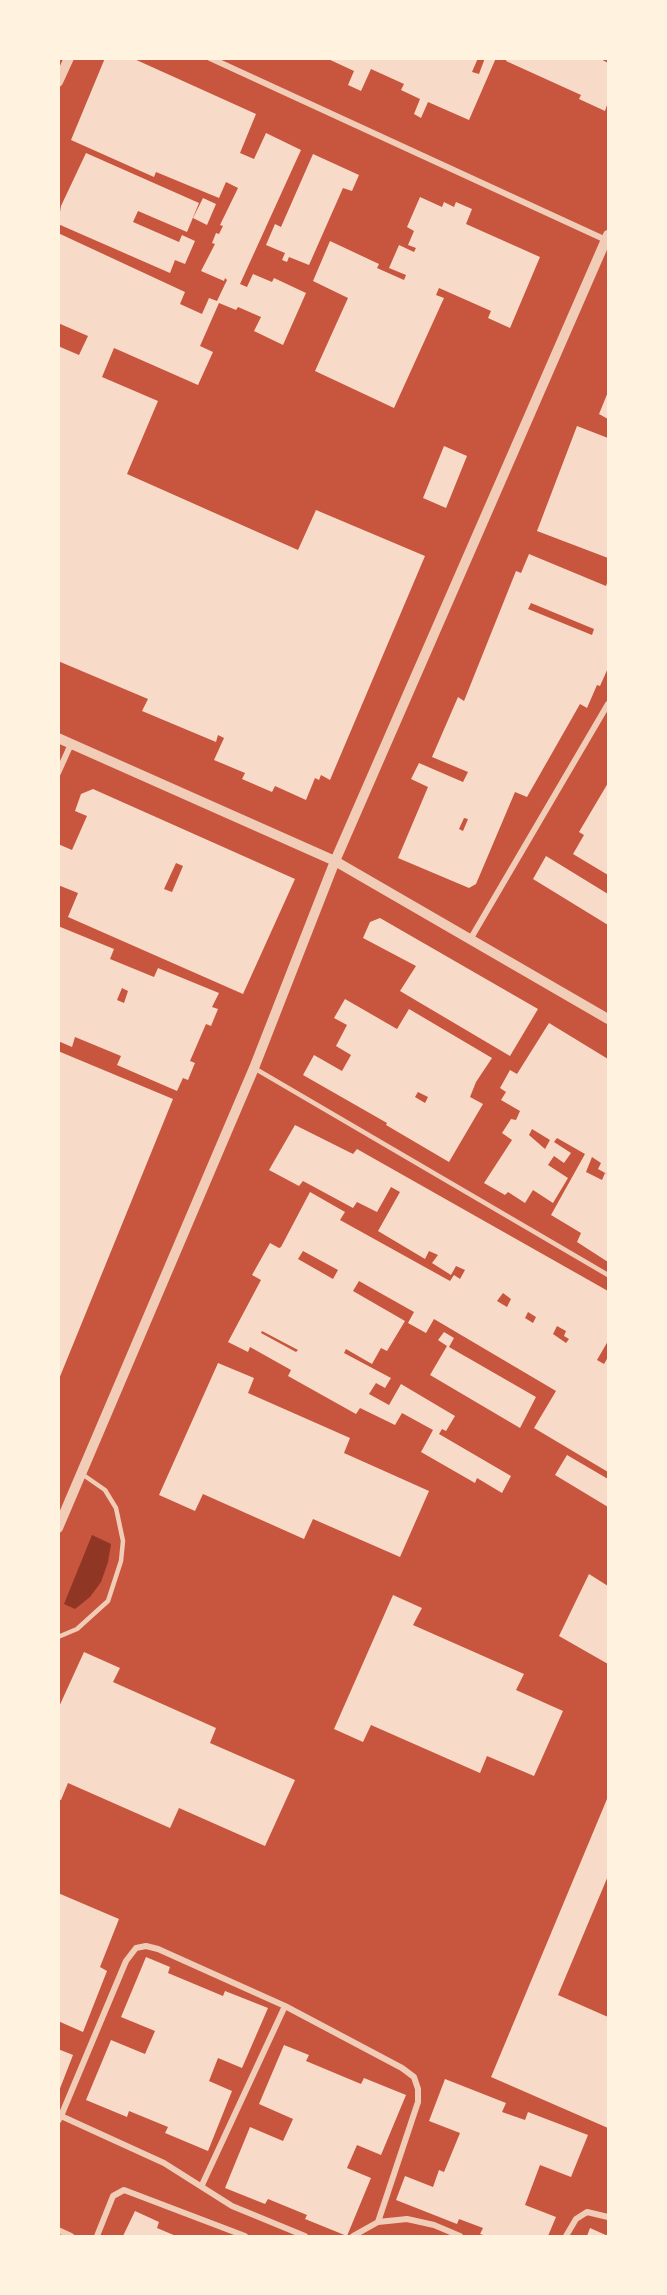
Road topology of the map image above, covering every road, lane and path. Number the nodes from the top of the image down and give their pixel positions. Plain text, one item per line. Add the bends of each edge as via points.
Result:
1 (69, 58) edge
2 (210, 58) edge
3 (58, 82) edge
4 (607, 237) edge
5 (609, 704) edge
6 (58, 738) edge
7 (71, 744) junction
8 (58, 773) edge
9 (334, 861) junction
10 (471, 938) junction
11 (609, 1019) edge
12 (254, 1068) junction
13 (609, 1275) edge
14 (81, 1474) junction
15 (58, 1528) edge
16 (58, 1637) edge
17 (285, 2006) junction
18 (60, 2119) edge
19 (202, 2185) junction
20 (609, 2217) edge
21 (378, 2222) junction
22 (58, 2230) edge
23 (71, 2236) edge
24 (97, 2236) edge
25 (245, 2236) edge
26 (305, 2236) edge
27 (353, 2236) edge
28 (460, 2236) edge
29 (566, 2236) edge

1 - 3 street
2 - 4 street
4 - 9 street
5 - 10 street
6 - 7 street
7 - 8 street
7 - 9 street
9 - 10 street
9 - 12 street
10 - 11 street
12 - 13 lane
12 - 14 street
14 - 15 street
14 - 16 lane via 105,1490 116,1508 123,1540 121,1561 108,1601 77,1629
17 - 18 street via 158,1949 136,1948 126,1962
17 - 19 street
17 - 21 street via 414,2077 418,2102
18 - 19 street via 164,2163
19 - 26 street via 232,2206
20 - 29 street via 587,2212 576,2219
21 - 27 street
21 - 28 street via 407,2219
22 - 23 street
24 - 25 street via 113,2196 124,2190

